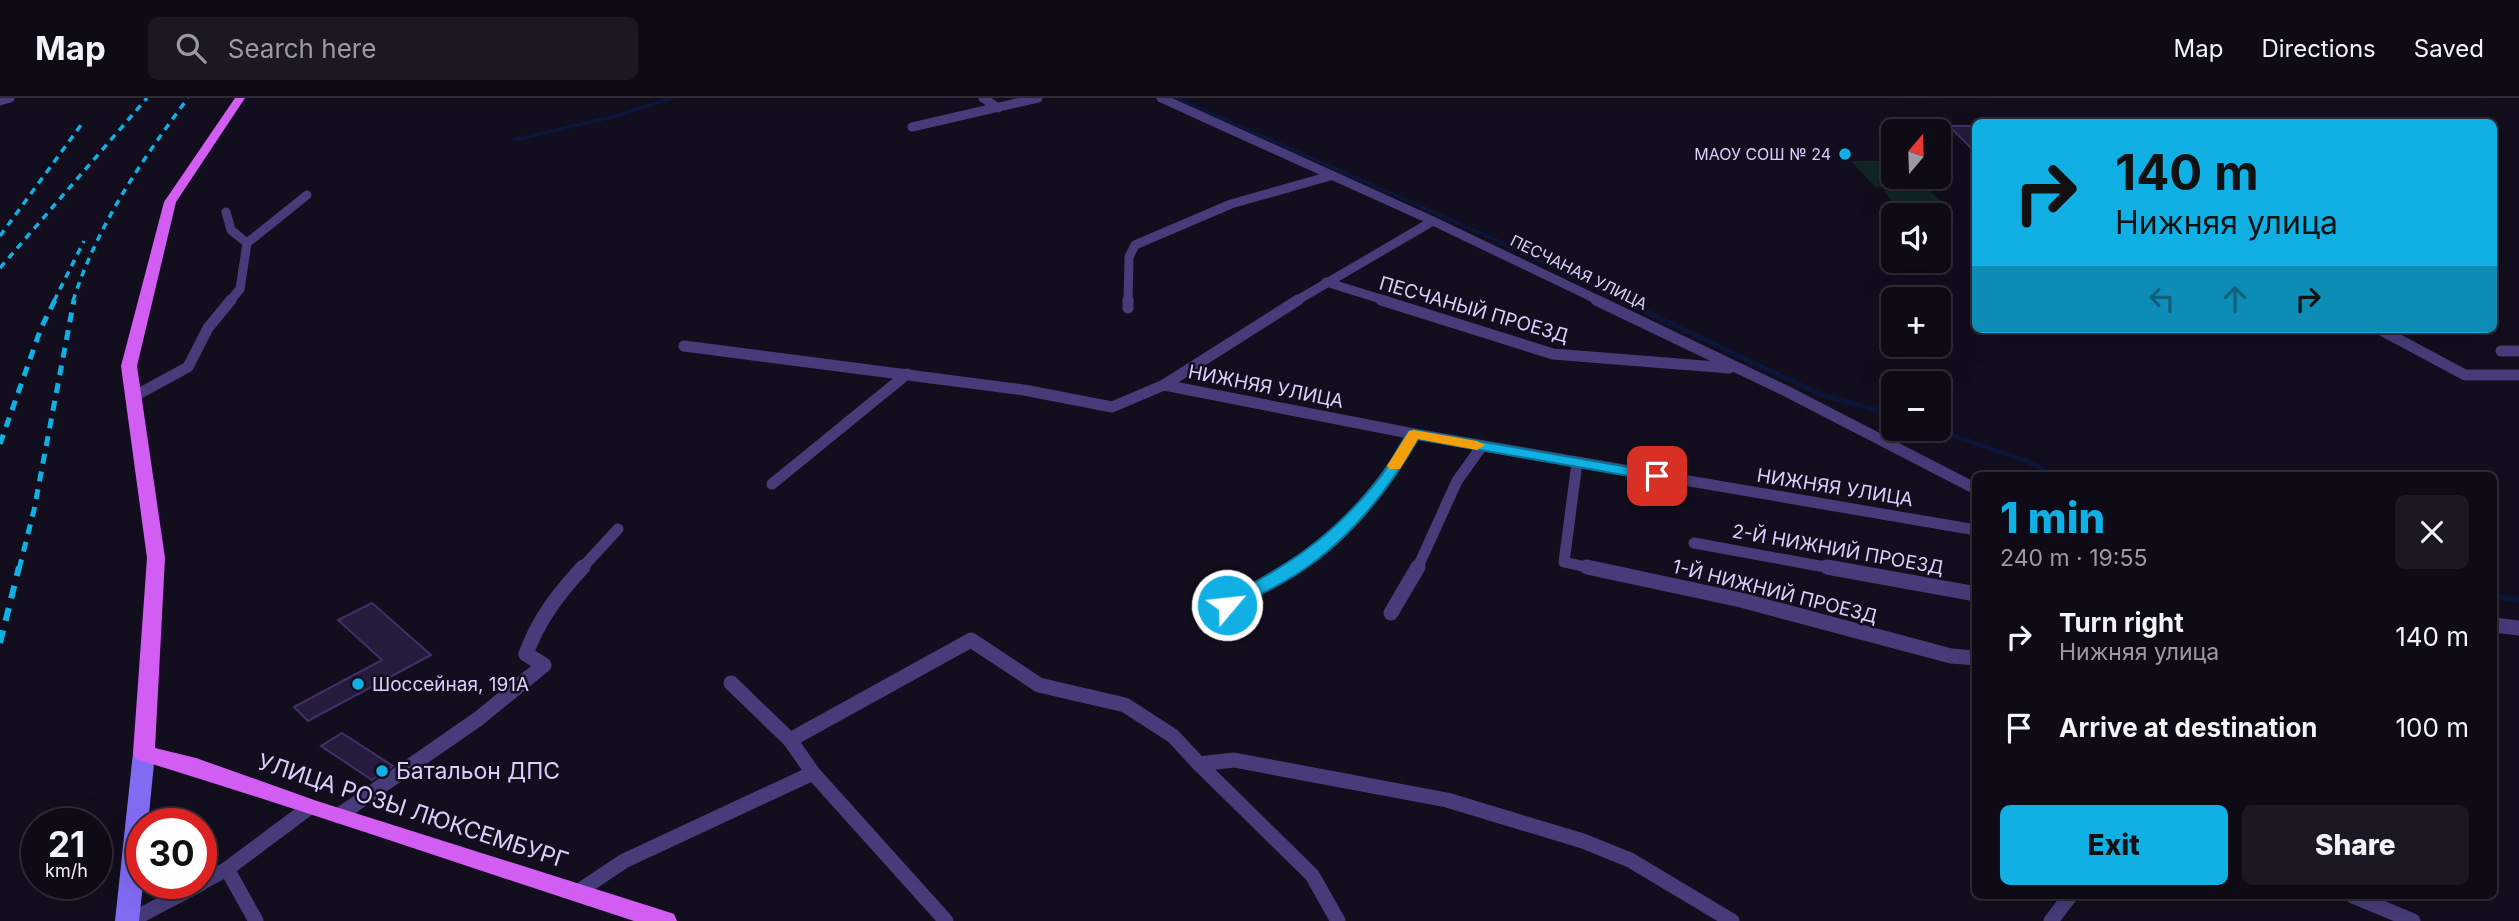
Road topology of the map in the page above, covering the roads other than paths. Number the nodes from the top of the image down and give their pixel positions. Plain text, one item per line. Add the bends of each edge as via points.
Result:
1 (10, 98) edge
2 (240, 98) edge
3 (983, 98) edge
4 (1038, 98) edge
5 (1161, 98) edge
6 (0, 101) edge
7 (998, 108) junction
8 (912, 127) dead end
9 (1330, 176) junction
10 (307, 195) dead end
11 (226, 212) dead end
12 (1433, 221) junction
13 (247, 243) junction
14 (1326, 282) junction
15 (1128, 308) dead end
16 (2386, 333) edge
17 (684, 346) dead end
18 (2501, 351) dead end
19 (2519, 351) edge
20 (1740, 369) junction
21 (907, 374) junction
22 (2519, 375) edge
23 (1164, 385) junction
24 (131, 398) junction
25 (1414, 434) junction
26 (1482, 446) junction
27 (1577, 463) junction
28 (772, 484) dead end
29 (1972, 487) edge
30 (618, 529) dead end
31 (1972, 529) edge
32 (1694, 543) dead end
33 (1972, 593) edge
34 (1227, 605) dead end
35 (1391, 613) dead end
36 (2497, 625) edge
37 (2519, 628) edge
38 (1972, 658) edge
39 (731, 683) dead end
40 (790, 740) junction
41 (144, 753) junction
42 (1199, 764) junction
43 (813, 773) junction
44 (310, 807) junction
45 (338, 816) junction
46 (226, 869) junction
47 (217, 874) edge
48 (579, 891) junction
49 (170, 899) edge
50 (2068, 899) edge
51 (2359, 899) edge
52 (2393, 917) edge
53 (128, 921) edge
54 (256, 921) edge
55 (666, 921) edge
56 (946, 921) edge
57 (1338, 921) edge
58 (1732, 921) edge
59 (2051, 921) edge
60 (2413, 921) edge

1 - 6 street
2 - 24 main road via 170,202 129,366
3 - 7 street
4 - 7 street
5 - 9 street, ПЕСЧАНАЯ УЛИЦА
7 - 8 street
9 - 12 street, ПЕСЧАНАЯ УЛИЦА
9 - 15 street via 1231,204 1135,245 1129,257
10 - 13 street
11 - 13 street via 231,230
12 - 14 street, ПЕСЧАНЫЙ ПРОЕЗД
12 - 20 street, ПЕСЧАНАЯ УЛИЦА
13 - 24 street via 240,289 208,328 188,367
14 - 20 street, ПЕСЧАНЫЙ ПРОЕЗД via 1553,354
14 - 23 street, ПЕСЧАНЫЙ ПРОЕЗД
16 - 22 street via 2465,375
17 - 21 street, НИЖНЯЯ УЛИЦА
18 - 19 street
20 - 29 street, ПЕСЧАНАЯ УЛИЦА
21 - 23 street, НИЖНЯЯ УЛИЦА via 1112,407
21 - 28 street
23 - 25 street, НИЖНЯЯ УЛИЦА
24 - 41 main road via 156,558
25 - 26 street, НИЖНЯЯ УЛИЦА
25 - 34 street via 1385,482 1334,538 1294,569
26 - 27 street, НИЖНЯЯ УЛИЦА
26 - 35 street via 1457,481 1426,553
27 - 31 street, НИЖНЯЯ УЛИЦА
27 - 38 street, 1-Й НИЖНИЙ ПРОЕЗД via 1564,562
30 - 45 street via 531,635 526,654 544,665 478,719
32 - 33 street, 2-Й НИЖНИЙ ПРОЕЗД
36 - 37 street
39 - 40 street
40 - 42 street via 971,640 1039,685 1125,705 1173,736
40 - 43 street
41 - 44 main road, УЛИЦА РОЗЫ ЛЮКСЕМБУРГ
41 - 53 street
42 - 57 street via 1312,875
42 - 58 street via 1234,760 1447,800 1630,860
43 - 48 street via 624,861
43 - 56 street
44 - 45 main road, УЛИЦА РОЗЫ ЛЮКСЕМБУРГ
44 - 46 street
45 - 48 main road, УЛИЦА РОЗЫ ЛЮКСЕМБУРГ
46 - 47 street
46 - 54 street
48 - 55 main road, УЛИЦА РОЗЫ ЛЮКСЕМБУРГ
49 - 53 street
50 - 59 street
51 - 52 street
52 - 60 street

